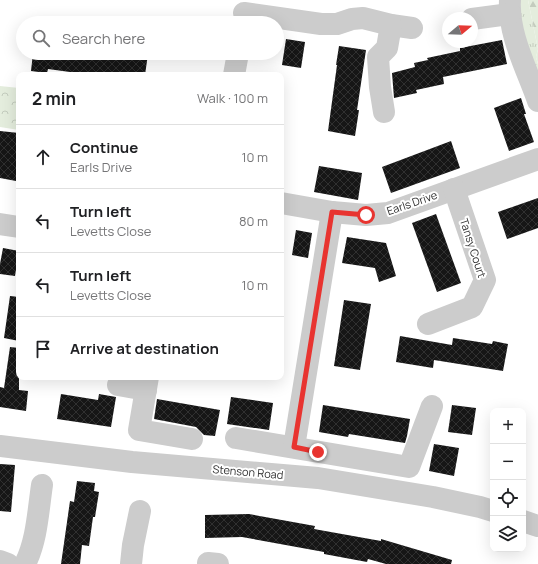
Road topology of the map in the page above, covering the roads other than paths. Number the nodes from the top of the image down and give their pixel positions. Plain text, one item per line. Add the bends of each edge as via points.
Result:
1 (510, 7) edge
2 (244, 12) edge
3 (270, 16) edge
4 (478, 17) edge
5 (284, 18) edge
6 (237, 60) edge
7 (235, 72) edge
8 (538, 101) edge
9 (384, 112) dead end
10 (538, 159) edge
11 (454, 189) junction
12 (284, 204) edge
13 (332, 212) junction
14 (0, 224) edge
15 (16, 227) edge
16 (428, 324) dead end
17 (147, 383) edge
18 (118, 385) dead end
19 (432, 406) dead end
20 (192, 438) dead end
21 (236, 438) dead end
22 (0, 446) edge
23 (294, 447) junction
24 (42, 485) dead end
25 (490, 510) edge
26 (140, 511) dead end
27 (526, 521) edge
28 (538, 526) edge
29 (0, 561) edge
30 (8, 564) edge
31 (25, 564) edge
32 (131, 564) edge

1 - 4 street
1 - 8 street via 513,31
2 - 3 street
5 - 9 street via 337,24 363,18 402,26 378,57
6 - 7 street
10 - 11 street, Earls Drive
11 - 13 street, Earls Drive via 388,212 366,215
11 - 16 street, Tansy Court via 485,280 472,307
12 - 13 street, Earls Drive
13 - 23 street
14 - 15 street
17 - 18 street
17 - 20 street via 139,430
19 - 23 street via 409,467
21 - 23 street
22 - 25 street, Stenson Road via 132,462 318,478 434,497
24 - 31 street via 35,534
26 - 32 street
27 - 28 street
29 - 30 street

